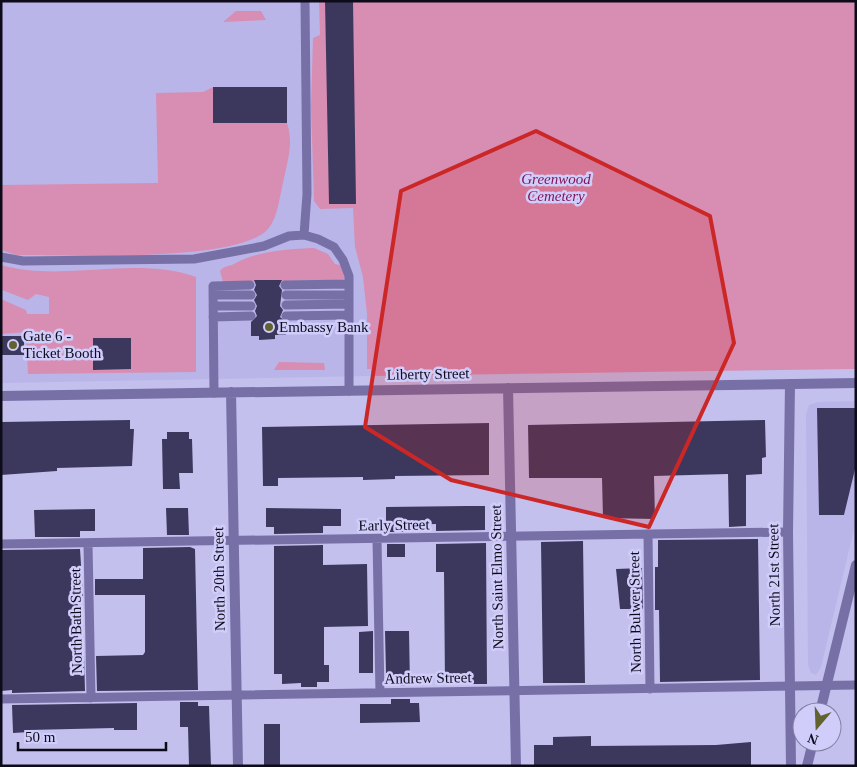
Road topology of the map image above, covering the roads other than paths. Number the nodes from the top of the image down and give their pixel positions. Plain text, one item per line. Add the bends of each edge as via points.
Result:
1 (305, 1) edge
2 (304, 235) junction
3 (1, 258) edge
4 (348, 284) junction
5 (250, 285) dead end
6 (285, 285) dead end
7 (213, 295) junction
8 (251, 295) dead end
9 (286, 295) dead end
10 (349, 300) junction
11 (286, 305) dead end
12 (213, 306) junction
13 (251, 306) dead end
14 (349, 315) junction
15 (251, 316) dead end
16 (286, 316) dead end
17 (213, 317) junction
18 (856, 383) edge
19 (790, 384) junction
20 (508, 388) junction
21 (350, 391) junction
22 (214, 392) junction
23 (231, 392) junction
24 (1, 396) edge
25 (788, 532) junction
26 (648, 534) junction
27 (512, 536) junction
28 (234, 540) junction
29 (377, 540) junction
30 (1, 544) edge
31 (88, 544) junction
32 (856, 565) edge
33 (856, 685) edge
34 (826, 686) junction
35 (791, 687) junction
36 (650, 689) junction
37 (515, 691) junction
38 (380, 693) junction
39 (236, 696) junction
40 (91, 698) junction
41 (1, 699) edge
42 (822, 702) edge
43 (810, 752) edge
44 (238, 766) edge
45 (516, 766) edge
46 (791, 766) edge
47 (807, 766) edge

1 - 2 lane via 307,194
2 - 3 lane via 194,260 23,261
2 - 4 lane via 334,247 343,260
4 - 6 lane
4 - 10 lane
5 - 7 lane via 213,286
7 - 8 lane
7 - 12 lane
9 - 10 lane
10 - 11 lane
10 - 14 lane
12 - 13 lane
12 - 17 lane
14 - 16 lane
14 - 21 lane
15 - 17 lane
17 - 22 lane
18 - 19 street, Liberty Street
19 - 20 street, Liberty Street
19 - 25 street, North 21st Street
20 - 21 street, Liberty Street
20 - 27 street, North Saint Elmo Street
21 - 23 street, Liberty Street
22 - 23 street, Liberty Street
22 - 24 street, Liberty Street
23 - 28 street, North 20th Street
25 - 26 lane, Early Street
25 - 35 street, North 21st Street
26 - 27 lane, Early Street
26 - 36 lane, North Bulwer Street
27 - 29 lane, Early Street
27 - 37 street, North Saint Elmo Street
28 - 29 lane, Early Street
28 - 31 lane, Early Street
28 - 39 street, North 20th Street
29 - 38 lane
30 - 31 lane, Early Street
31 - 40 lane, North Bath Street
32 - 34 street
33 - 34 lane, Andrew Street
34 - 35 lane, Andrew Street
34 - 42 street
35 - 36 lane, Andrew Street
35 - 46 street, North 21st Street
36 - 37 lane, Andrew Street
37 - 38 lane, Andrew Street
37 - 45 street, North Saint Elmo Street
38 - 39 lane, Andrew Street
39 - 40 lane, Andrew Street
39 - 44 street, North 20th Street
40 - 41 lane, Andrew Street
43 - 47 street

